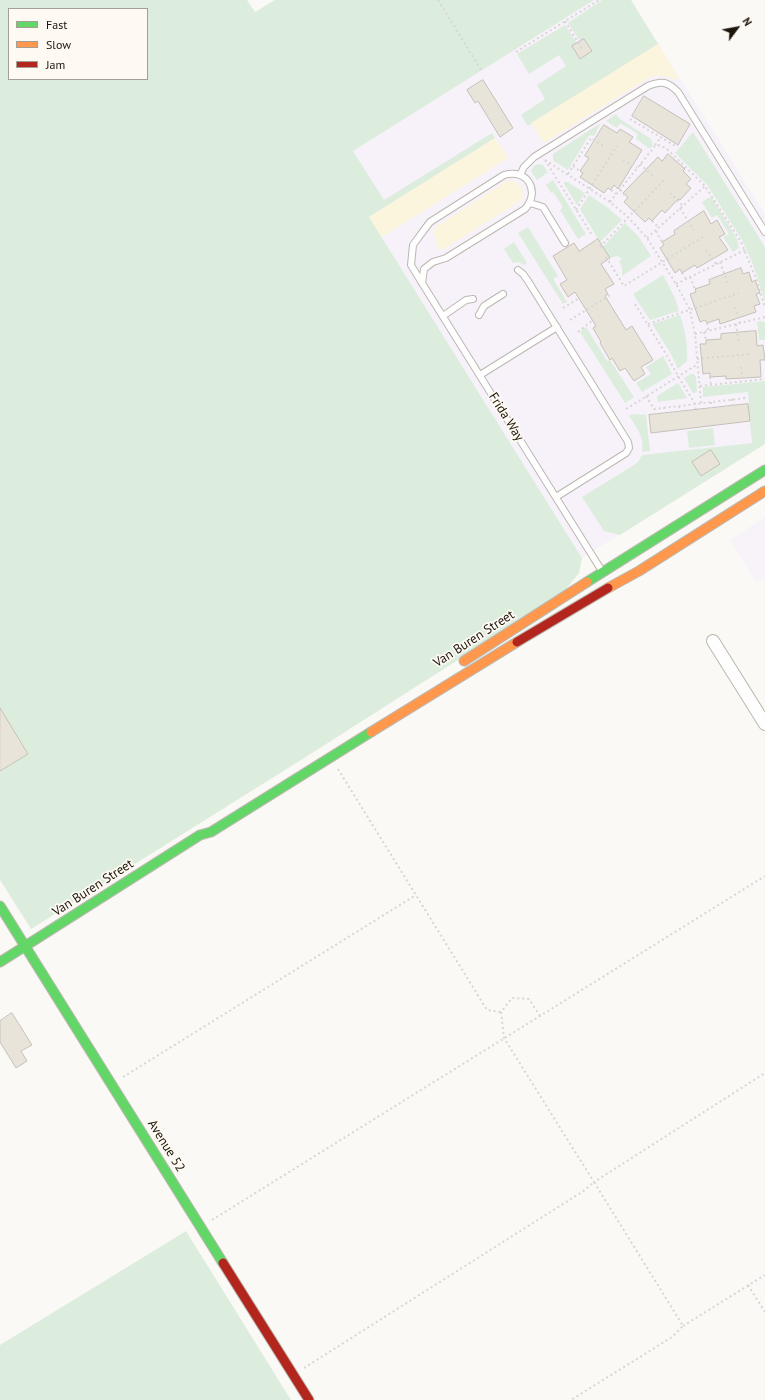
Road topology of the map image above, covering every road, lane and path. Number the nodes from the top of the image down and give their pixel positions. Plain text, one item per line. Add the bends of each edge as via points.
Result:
1 (438, 0) edge
2 (599, 0) edge
3 (565, 21) junction
4 (582, 49) dead end
5 (516, 52) dead end
6 (481, 70) dead end
7 (630, 119) dead end
8 (661, 137) junction
9 (603, 146) dead end
10 (617, 146) dead end
11 (655, 146) junction
12 (677, 147) dead end
13 (623, 160) dead end
14 (640, 164) junction
15 (573, 166) junction
16 (637, 168) junction
17 (580, 171) dead end
18 (568, 174) junction
19 (520, 175) junction
20 (652, 176) dead end
21 (666, 178) dead end
22 (705, 186) junction
23 (590, 188) junction
24 (611, 190) dead end
25 (620, 190) junction
26 (670, 193) dead end
27 (616, 194) junction
28 (626, 196) dead end
29 (610, 202) junction
30 (530, 203) junction
31 (683, 206) junction
32 (680, 208) junction
33 (576, 210) junction
34 (629, 218) junction
35 (652, 221) dead end
36 (659, 228) junction
37 (655, 230) junction
38 (694, 230) dead end
39 (765, 232) edge
40 (592, 235) dead end
41 (706, 235) dead end
42 (647, 238) junction
43 (662, 242) dead end
44 (565, 243) dead end
45 (600, 247) dead end
46 (706, 250) dead end
47 (745, 250) junction
48 (606, 257) dead end
49 (662, 262) junction
50 (720, 262) junction
51 (716, 264) junction
52 (518, 270) dead end
53 (682, 273) dead end
54 (690, 277) junction
55 (686, 279) junction
56 (422, 283) junction
57 (676, 284) junction
58 (728, 284) dead end
59 (695, 289) dead end
60 (739, 293) dead end
61 (503, 294) dead end
62 (610, 295) dead end
63 (579, 298) dead end
64 (472, 299) dead end
65 (635, 304) dead end
66 (735, 307) dead end
67 (765, 307) edge
68 (563, 308) dead end
69 (690, 310) junction
70 (479, 315) dead end
71 (443, 316) junction
72 (765, 317) edge
73 (570, 320) dead end
74 (592, 320) dead end
75 (707, 323) dead end
76 (740, 323) junction
77 (648, 324) junction
78 (736, 324) junction
79 (557, 327) junction
80 (708, 330) junction
81 (578, 332) dead end
82 (704, 332) junction
83 (695, 334) junction
84 (706, 340) dead end
85 (739, 344) dead end
86 (749, 354) dead end
87 (697, 359) junction
88 (698, 364) junction
89 (741, 367) dead end
90 (480, 375) junction
91 (678, 376) junction
92 (710, 377) dead end
93 (765, 379) edge
94 (743, 381) junction
95 (711, 385) junction
96 (700, 386) junction
97 (646, 396) junction
98 (746, 398) dead end
99 (732, 400) junction
100 (711, 402) junction
101 (701, 403) junction
102 (695, 404) junction
103 (679, 406) junction
104 (732, 406) dead end
105 (664, 407) junction
106 (711, 408) dead end
107 (626, 409) dead end
108 (696, 410) dead end
109 (680, 412) dead end
110 (665, 414) dead end
111 (765, 470) edge
112 (765, 491) edge
113 (556, 497) junction
114 (605, 576) junction
115 (713, 641) dead end
116 (453, 668) dead end
117 (765, 724) edge
118 (353, 733) dead end
119 (330, 757) junction
120 (200, 835) junction
121 (765, 876) edge
122 (416, 895) junction
123 (0, 906) edge
124 (25, 947) junction
125 (0, 962) edge
126 (501, 1012) junction
127 (540, 1016) junction
128 (504, 1038) junction
129 (765, 1073) edge
130 (112, 1084) junction
131 (594, 1182) junction
132 (201, 1227) junction
133 (765, 1275) edge
134 (748, 1285) junction
135 (765, 1312) edge
136 (683, 1326) junction
137 (293, 1374) junction
138 (309, 1400) edge
139 (571, 1400) edge

1 - 6 path
2 - 3 path
3 - 4 path
3 - 5 path
7 - 8 path
8 - 11 path
8 - 12 path
9 - 15 path via 591,138
10 - 23 path
11 - 14 path
11 - 22 path via 666,148
13 - 16 path
14 - 16 path
14 - 20 path
15 - 17 path
15 - 18 path
16 - 25 path
18 - 23 path
18 - 33 path via 545,159
19 - 30 lane via 529,183 532,190
19 - 39 lane via 534,157 648,86 657,82 664,83 678,92
19 - 56 lane, Frida Way via 504,175 430,222 413,245 411,265
21 - 34 path
22 - 31 path
22 - 47 path
23 - 29 path
23 - 33 path
24 - 27 path
25 - 27 path
25 - 28 path
26 - 31 path
27 - 29 path
29 - 34 path
30 - 44 lane via 543,207
30 - 56 lane via 525,209 446,258 433,262 424,269
31 - 32 path
32 - 36 path
32 - 38 path
33 - 40 path
34 - 42 path
34 - 45 path
35 - 36 path
36 - 37 path
37 - 42 path
37 - 43 path
41 - 49 path
42 - 49 path
46 - 51 path
47 - 50 path
47 - 67 path
48 - 49 path via 624,286
49 - 57 path
50 - 51 path
50 - 58 path
51 - 54 path
52 - 79 lane via 526,277
53 - 55 path
54 - 55 path
54 - 59 path
55 - 57 path
56 - 71 lane, Frida Way
57 - 69 path
60 - 69 path
61 - 70 lane via 484,306
62 - 73 path
63 - 68 path
64 - 71 lane via 466,300
65 - 77 path
66 - 76 path
69 - 77 path
69 - 83 path
71 - 90 lane, Frida Way
72 - 76 path
74 - 81 path
75 - 80 path
76 - 78 path
77 - 91 path
78 - 80 path
78 - 85 path
79 - 90 lane
79 - 113 lane via 624,435 629,448 626,454
80 - 82 path
82 - 83 path
82 - 84 path
83 - 87 path
86 - 87 path
87 - 88 path
88 - 91 path
88 - 96 path
89 - 94 path
90 - 113 lane, Frida Way
91 - 97 path
91 - 102 path
92 - 95 path
93 - 94 path
94 - 95 path
95 - 96 path
96 - 101 path
97 - 105 path via 654,408
97 - 107 path
98 - 99 path
99 - 100 path
99 - 104 path
100 - 101 path
100 - 106 path
101 - 102 path
102 - 103 path
102 - 108 path
103 - 105 path
103 - 109 path
105 - 110 path
111 - 114 street, Van Buren Street via 676,526
112 - 114 street, Van Buren Street via 639,571
113 - 114 lane, Frida Way
114 - 116 street, Van Buren Street
114 - 119 street, Van Buren Street via 596,594
115 - 117 street
118 - 120 street, Van Buren Street via 220,817 207,826
119 - 120 street, Van Buren Street via 211,832
119 - 122 path
120 - 124 street, Van Buren Street
121 - 127 path
122 - 126 path via 488,1010
122 - 130 path
123 - 124 street, Avenue 52
124 - 125 street, Van Buren Street
124 - 130 street, Avenue 52
126 - 127 path via 512,998 529,999
126 - 128 path
127 - 128 path
128 - 131 path
128 - 132 path
129 - 131 path
130 - 132 street, Avenue 52
131 - 136 path
131 - 137 path
132 - 137 street, Avenue 52
133 - 134 path
134 - 135 path
134 - 136 path
136 - 139 path via 672,1337
137 - 138 street, Avenue 52

